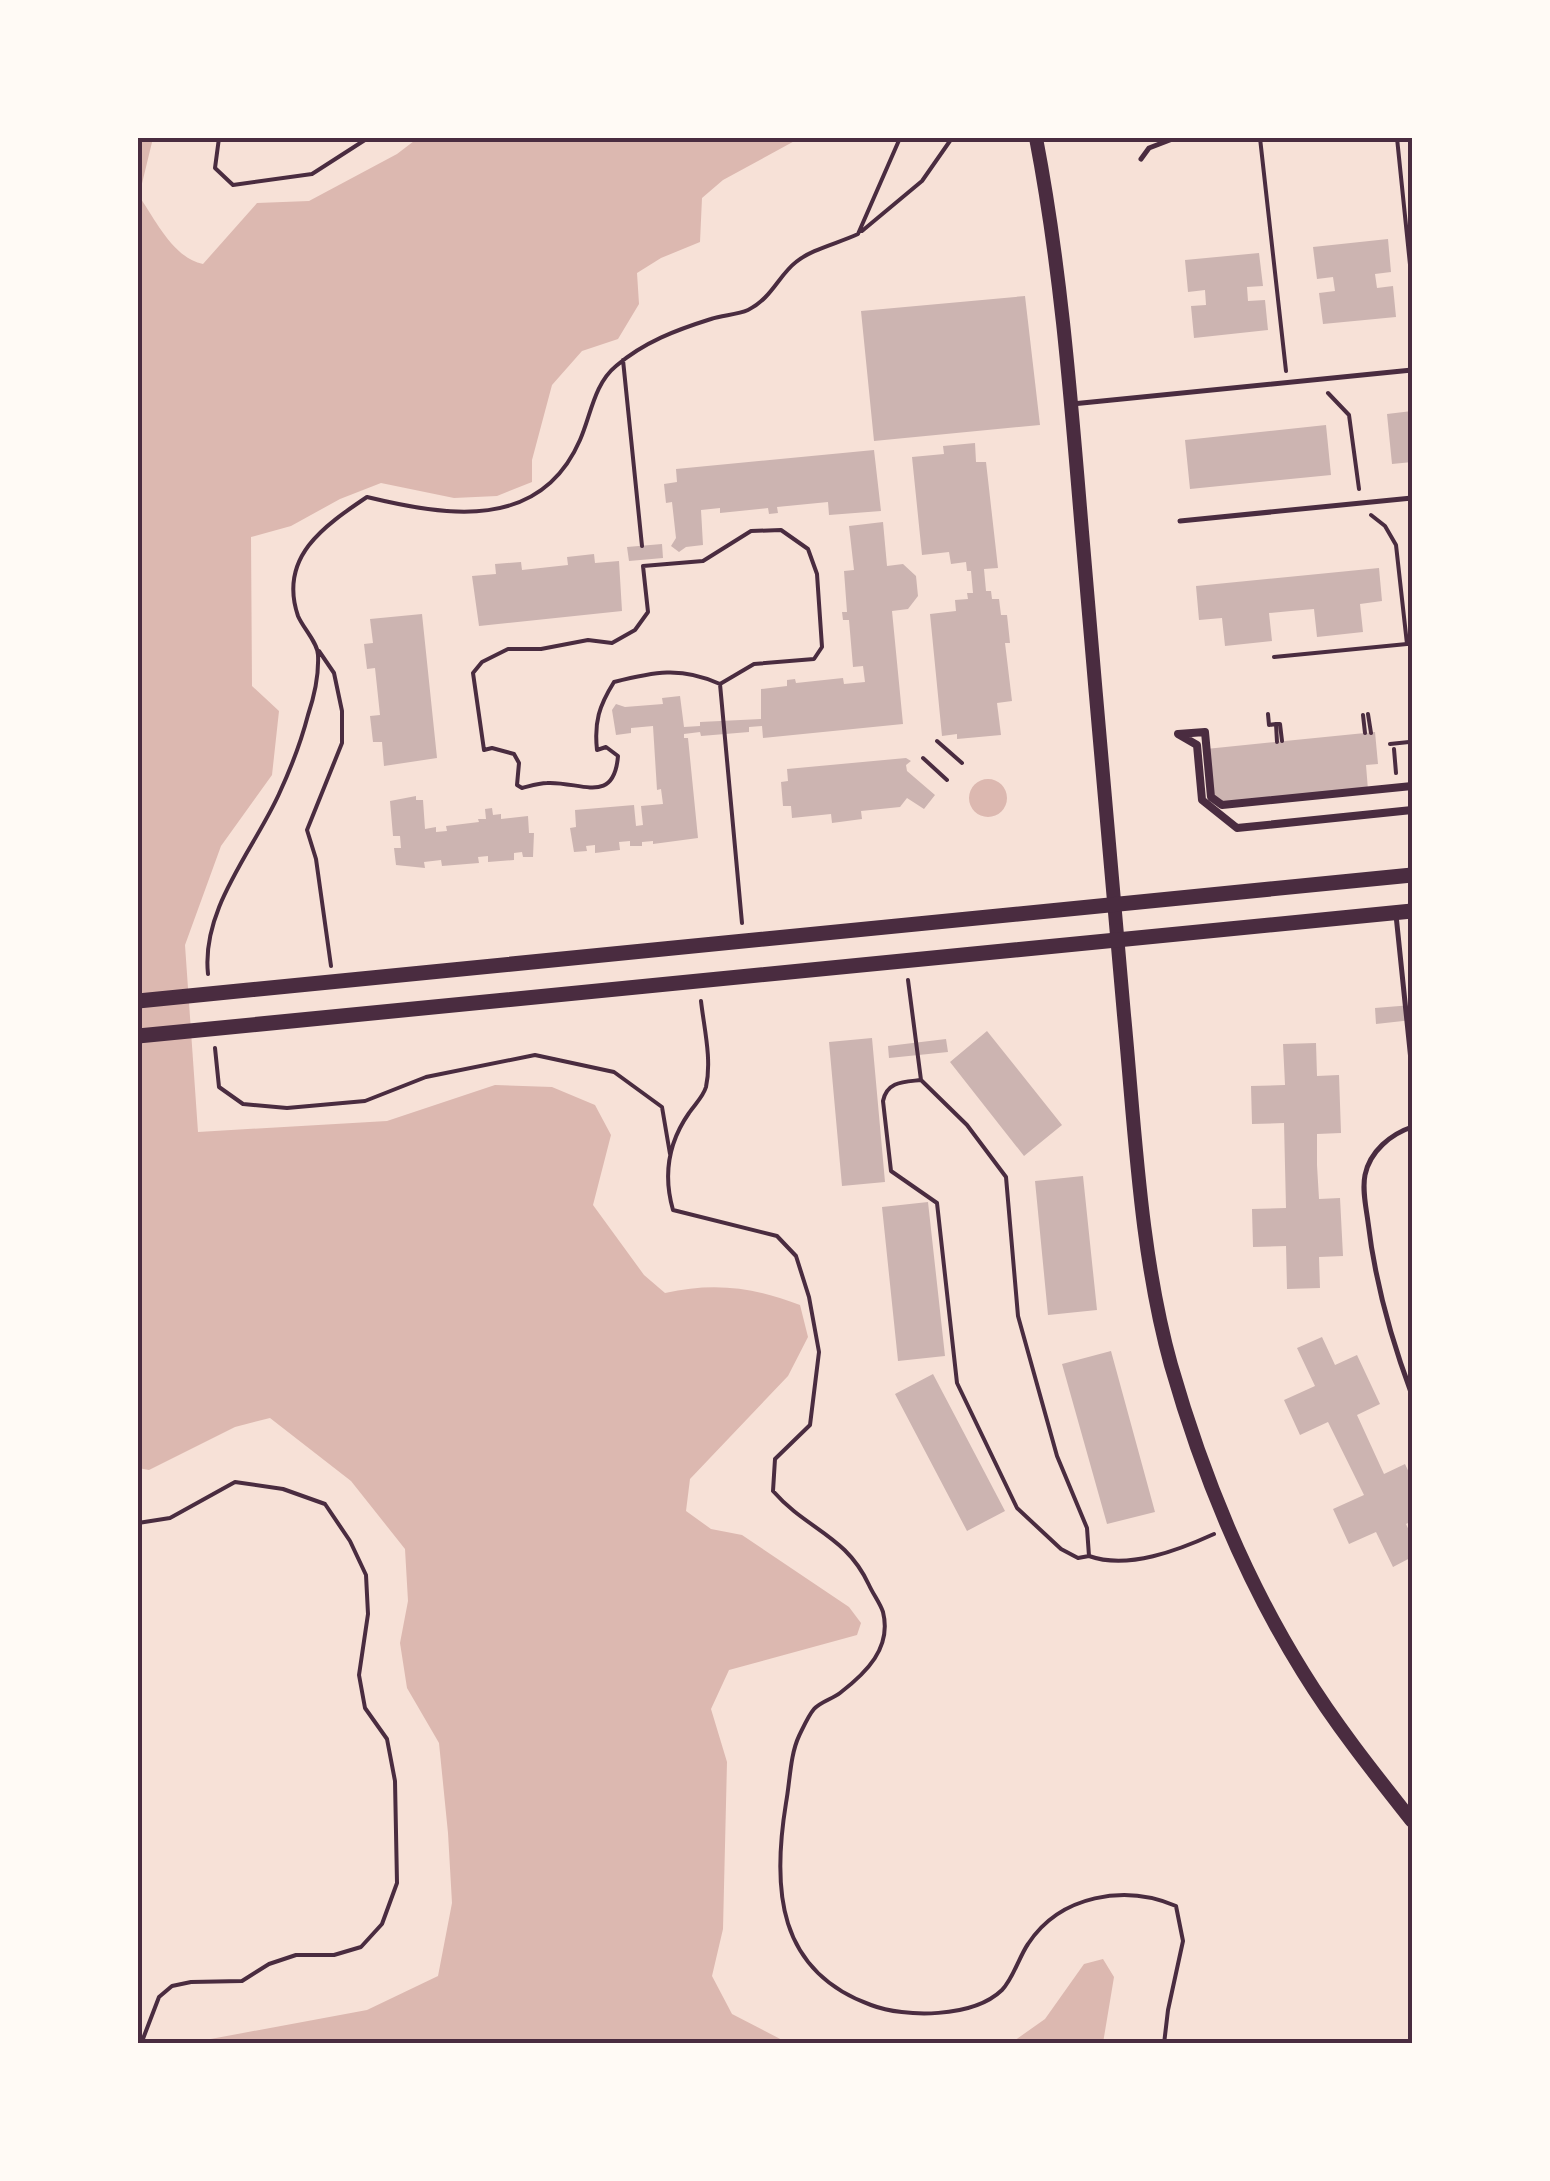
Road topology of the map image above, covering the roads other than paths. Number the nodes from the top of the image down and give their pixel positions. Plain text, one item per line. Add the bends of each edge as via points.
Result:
1 (1036, 138) edge
2 (1175, 138) edge
3 (1141, 159) dead end
4 (1412, 370) edge
5 (1071, 404) junction
6 (1412, 498) edge
7 (1180, 521) dead end
8 (1412, 786) edge
9 (1412, 810) edge
10 (1412, 875) edge
11 (1114, 905) junction
12 (1404, 912) edge
13 (1117, 940) junction
14 (138, 1002) edge
15 (138, 1036) edge
16 (1412, 1070) edge
17 (1412, 1126) edge
18 (1412, 1395) edge
19 (1412, 1821) edge

1 - 5 street via 1052,220
2 - 3 lane via 1148,148
4 - 5 lane
5 - 11 street
6 - 7 lane
8 - 9 street via 1222,805 1211,797 1205,732 1178,734 1196,745 1202,800 1237,828
10 - 11 main road
11 - 13 street
11 - 14 main road
12 - 13 main road
12 - 16 lane
13 - 15 main road
13 - 19 street via 1154,1279 1170,1362 1202,1462 1300,1668
17 - 18 lane via 1379,1150 1364,1185 1382,1302

